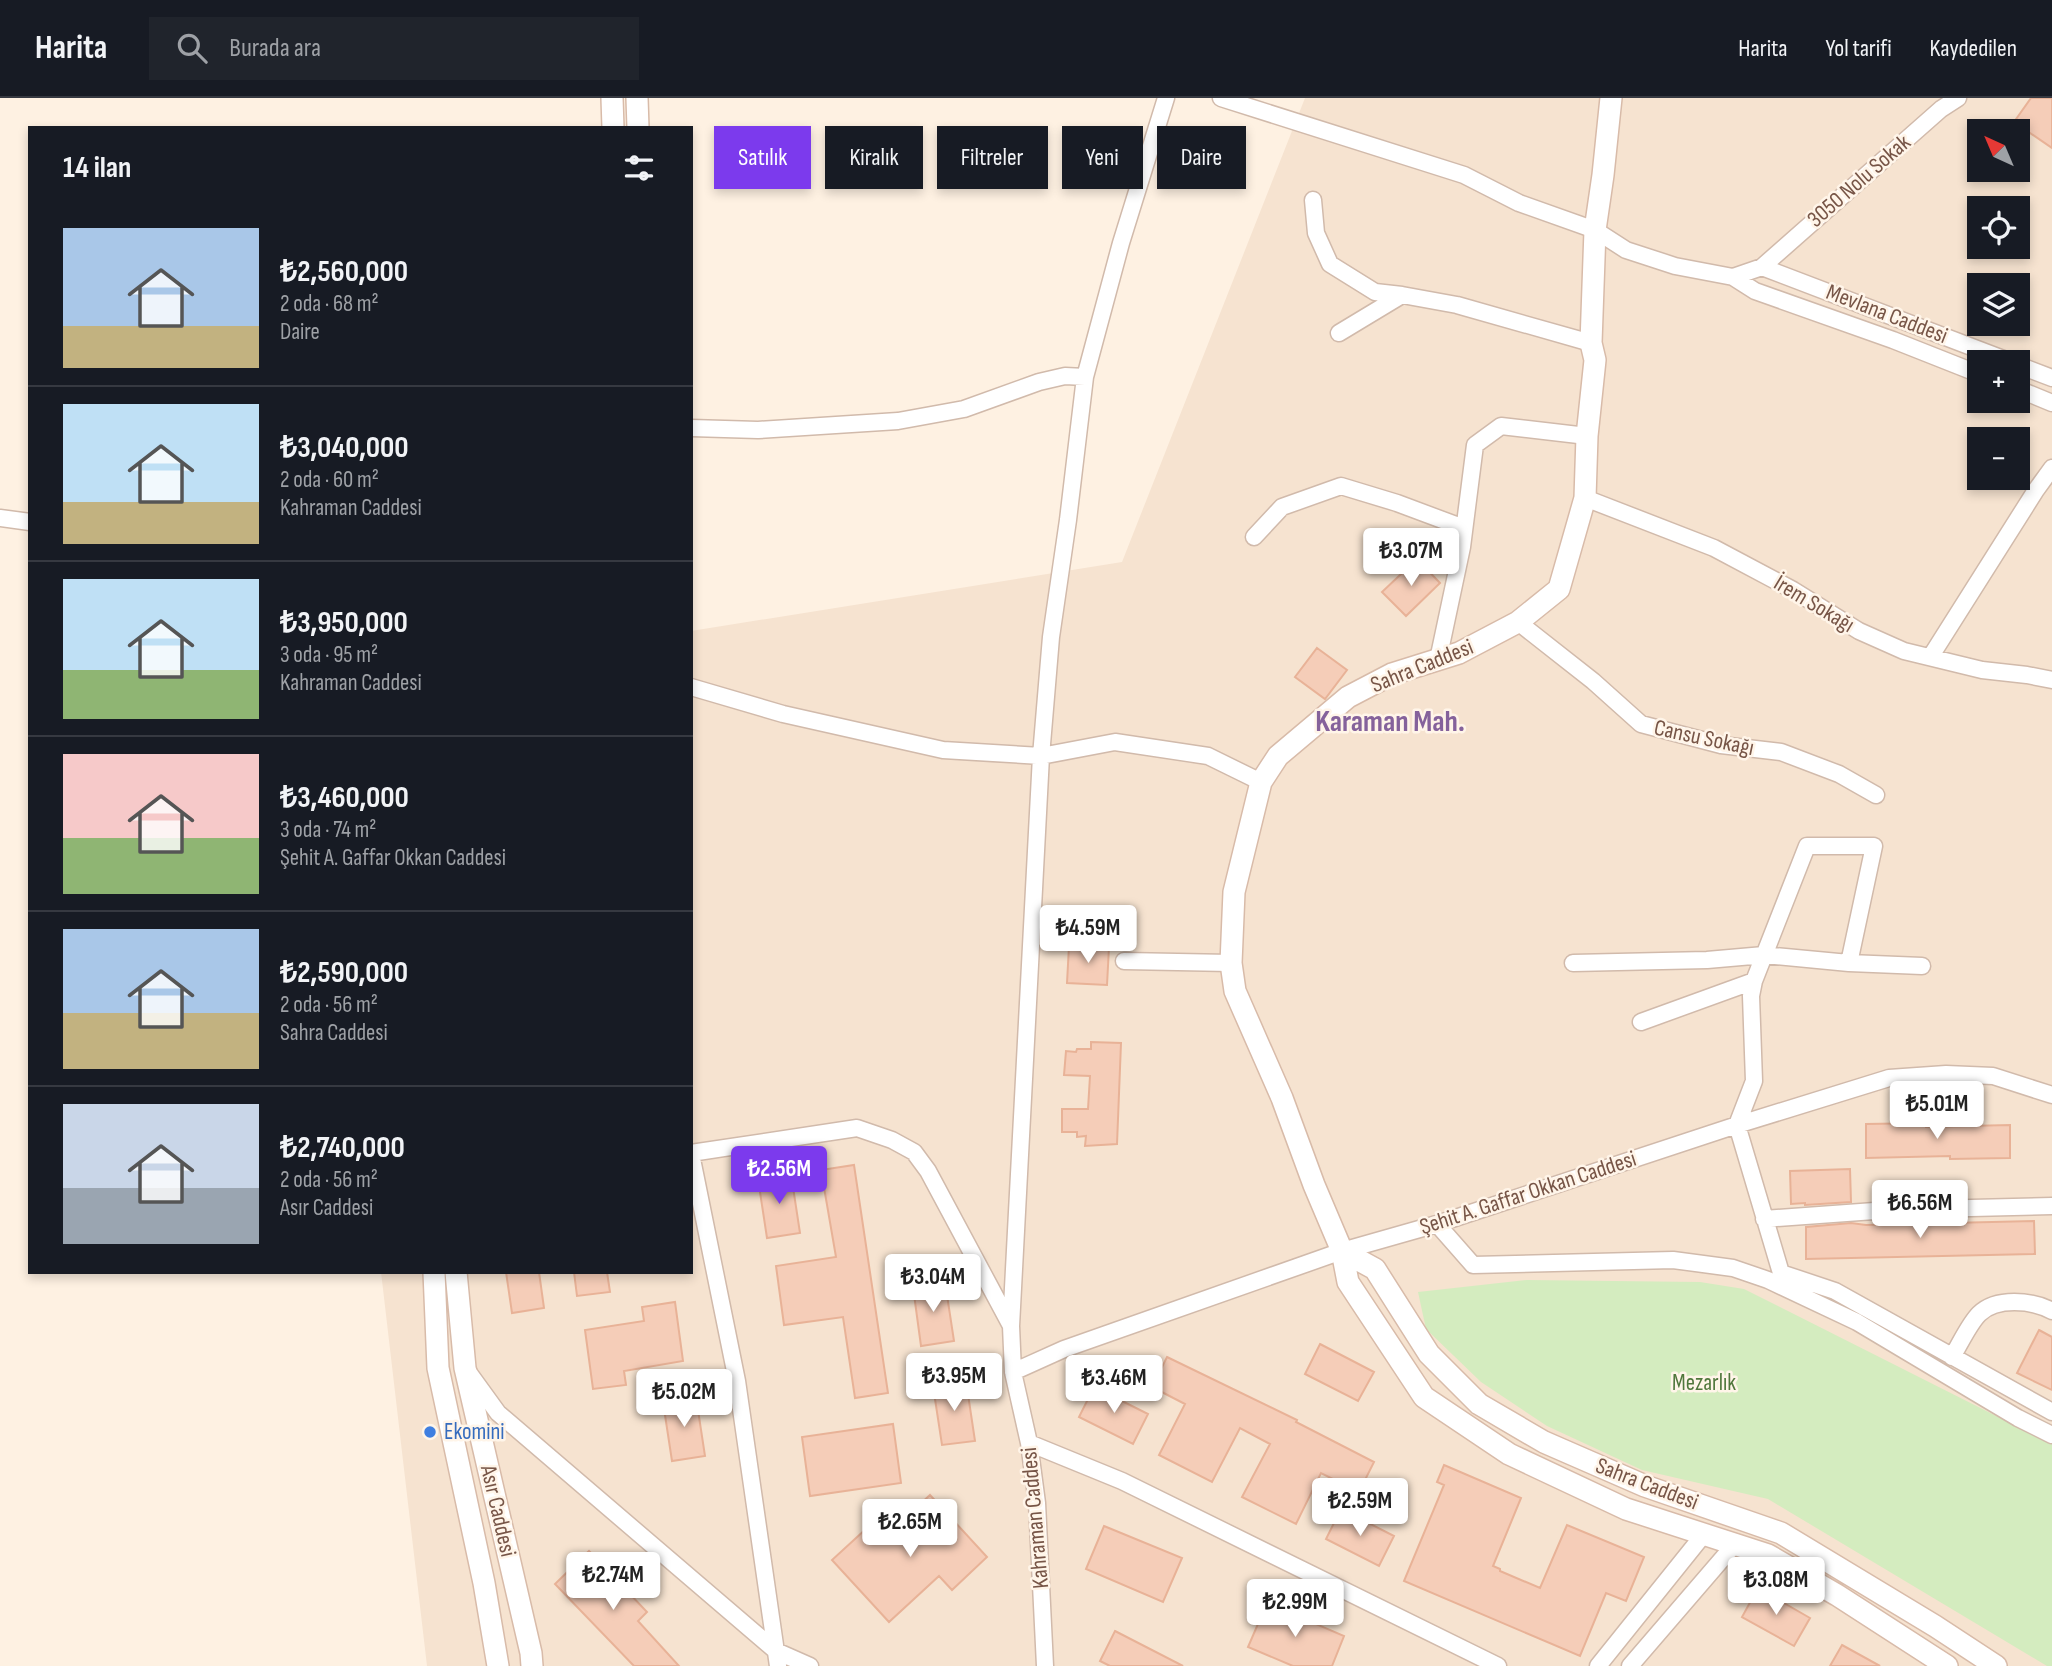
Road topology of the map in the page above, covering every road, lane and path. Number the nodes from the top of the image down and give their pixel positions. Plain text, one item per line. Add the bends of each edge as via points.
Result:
1 (612, 98) edge
2 (637, 98) edge
3 (1166, 98) edge
4 (1221, 98) edge
5 (1611, 98) edge
6 (1958, 98) edge
7 (613, 126) edge
8 (638, 126) edge
9 (1314, 200) dead end
10 (1595, 230) junction
11 (1762, 267) junction
12 (1733, 277) junction
13 (1402, 295) junction
14 (1339, 333) dead end
15 (1591, 343) junction
16 (1980, 350) edge
17 (1967, 369) edge
18 (2030, 370) edge
19 (1085, 377) junction
20 (2052, 378) edge
21 (2030, 394) edge
22 (2052, 403) edge
23 (693, 428) edge
24 (1587, 436) junction
25 (2052, 468) edge
26 (1586, 498) junction
27 (0, 517) edge
28 (28, 522) edge
29 (1464, 528) junction
30 (1254, 537) dead end
31 (1518, 622) junction
32 (1931, 656) junction
33 (1438, 660) junction
34 (2052, 680) edge
35 (693, 688) edge
36 (1041, 756) junction
37 (1261, 782) junction
38 (1877, 795) dead end
39 (1764, 956) junction
40 (1124, 961) dead end
41 (1231, 963) junction
42 (1573, 963) dead end
43 (1849, 964) junction
44 (1922, 966) dead end
45 (1755, 981) junction
46 (1641, 1022) dead end
47 (2052, 1096) edge
48 (1737, 1125) junction
49 (693, 1154) edge
50 (693, 1164) edge
51 (2052, 1206) edge
52 (1764, 1219) junction
53 (1437, 1224) junction
54 (1342, 1251) junction
55 (434, 1274) edge
56 (456, 1274) edge
57 (2052, 1311) edge
58 (1011, 1326) junction
59 (1952, 1357) junction
60 (465, 1368) junction
61 (1013, 1371) junction
62 (2052, 1412) edge
63 (2052, 1435) edge
64 (1029, 1443) junction
65 (1704, 1534) junction
66 (1735, 1544) junction
67 (777, 1658) edge
68 (498, 1666) edge
69 (532, 1666) edge
70 (810, 1666) edge
71 (1045, 1666) edge
72 (1497, 1666) edge
73 (1598, 1666) edge
74 (1630, 1666) edge
75 (1947, 1666) edge
76 (1996, 1666) edge

1 - 7 street
2 - 8 street
3 - 19 street, Kahraman Caddesi
4 - 10 street via 1464,175 1519,203
5 - 10 street, Sahra Caddesi
6 - 11 street, 3050 Nolu Sokak
9 - 13 street via 1316,233 1330,264 1375,292
10 - 12 street via 1626,250 1675,266
10 - 15 street, Sahra Caddesi
11 - 12 street
11 - 16 street, Mevlana Caddesi
12 - 17 street, Mevlana Caddesi via 1755,291
13 - 14 street
13 - 15 street via 1457,305
15 - 24 street, Sahra Caddesi via 1595,360
18 - 20 street
19 - 23 street via 1039,382 964,409 898,421 758,430
19 - 36 street, Kahraman Caddesi via 1051,637
21 - 22 street
24 - 26 street, Sahra Caddesi
24 - 29 street via 1501,426 1475,444
25 - 32 street
26 - 31 street, Sahra Caddesi via 1559,589
26 - 32 street, İrem Sokağı via 1714,548 1859,631 1904,651
27 - 28 street
29 - 30 street via 1341,486 1283,507
29 - 33 street
31 - 33 street, Sahra Caddesi
31 - 38 street, Cansu Sokağı via 1641,724 1721,745 1781,752 1839,774
32 - 34 street, İrem Sokağı via 1982,670
33 - 37 street, Sahra Caddesi via 1392,674 1348,697 1278,756
35 - 36 street via 783,714 943,750
36 - 37 street via 1115,742 1208,756
36 - 58 street, Kahraman Caddesi
37 - 41 street, Sahra Caddesi via 1234,892
39 - 42 street
39 - 43 street
39 - 43 street via 1807,846 1874,846
39 - 45 street
40 - 41 street
41 - 54 street, Sahra Caddesi via 1234,991
43 - 44 street
45 - 46 street
45 - 48 street via 1751,996 1754,1081
47 - 48 street, Şehit A. Gaffar Okkan Caddesi via 1993,1076 1889,1078
48 - 52 street
48 - 53 street, Şehit A. Gaffar Okkan Caddesi
49 - 58 street via 857,1128 892,1140 914,1152 928,1171
50 - 67 street via 737,1381
51 - 52 street
52 - 59 street via 1781,1273 1835,1291
53 - 54 street, Şehit A. Gaffar Okkan Caddesi
53 - 63 street via 1473,1265 1674,1260 1733,1268 1768,1280 1857,1322
54 - 61 street, Şehit A. Gaffar Okkan Caddesi
54 - 65 street, Sahra Caddesi via 1348,1282 1424,1397 1509,1454 1626,1508
54 - 76 street, Sahra Caddesi via 1375,1269 1429,1354 1479,1404 1544,1442 1632,1480 1781,1533
55 - 68 street, Asır Caddesi via 438,1368
56 - 60 street, Asır Caddesi
57 - 59 street via 2041,1305 2002,1302 1979,1313
58 - 61 street, Kahraman Caddesi
59 - 62 street
60 - 67 street via 498,1413
60 - 69 street, Asır Caddesi
61 - 64 street, Kahraman Caddesi
64 - 71 street, Kahraman Caddesi via 1037,1503
64 - 72 street via 1122,1481
65 - 66 street, Sahra Caddesi
65 - 73 street
66 - 74 street
66 - 75 street, Sahra Caddesi via 1768,1555
67 - 70 street

